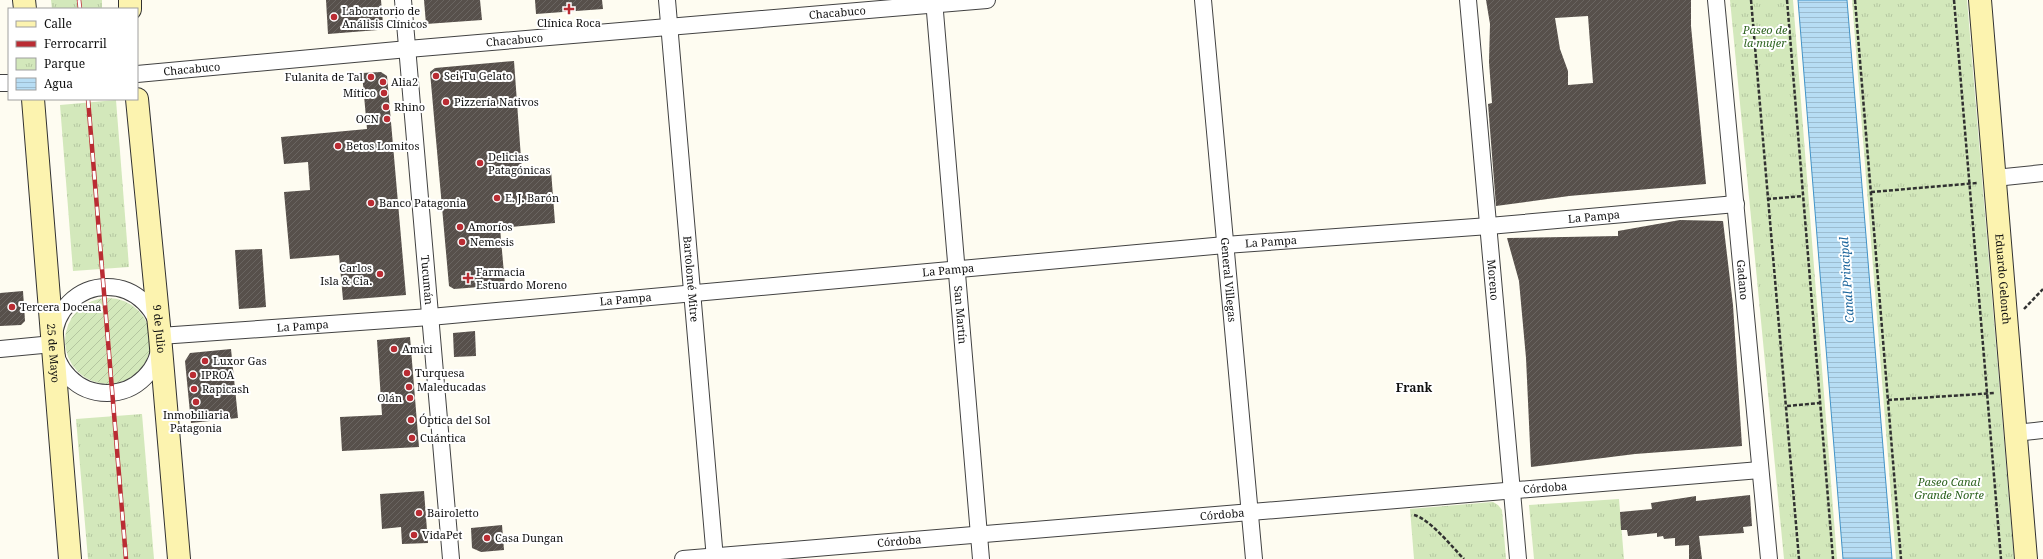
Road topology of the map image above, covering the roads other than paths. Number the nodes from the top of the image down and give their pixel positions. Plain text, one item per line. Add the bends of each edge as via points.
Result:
1 (404, 0) edge
2 (666, 0) edge
3 (987, 0) edge
4 (1203, 0) edge
5 (1468, 0) edge
6 (1716, 0) edge
7 (1980, 0) edge
8 (934, 2) edge
9 (669, 26) junction
10 (408, 49) junction
11 (138, 74) edge
12 (33, 100) edge
13 (136, 100) edge
14 (2043, 173) edge
15 (1995, 178) junction
16 (1736, 204) junction
17 (1489, 226) junction
18 (1224, 245) junction
19 (957, 270) junction
20 (691, 293) junction
21 (430, 317) junction
22 (160, 336) junction
23 (53, 344) junction
24 (0, 349) edge
25 (2043, 430) edge
26 (2015, 433) junction
27 (1760, 470) junction
28 (1512, 490) junction
29 (1250, 512) junction
30 (979, 536) junction
31 (714, 558) edge
32 (70, 559) edge
33 (179, 559) edge
34 (451, 559) edge
35 (683, 559) edge
36 (981, 559) edge
37 (1254, 559) edge
38 (1518, 559) edge
39 (1769, 559) edge
40 (2026, 559) edge

1 - 10 street, Tucumán
2 - 9 street, Bartolomé Mitre
3 - 8 street, Chacabuco
4 - 18 street, General Villegas
5 - 17 street, Moreno
6 - 16 street, Gadano
7 - 15 main road, Eduardo Gelonch
8 - 9 street, Chacabuco
8 - 19 street, San Martín
9 - 10 street, Chacabuco
9 - 20 street, Bartolomé Mitre
10 - 11 street, Chacabuco
10 - 21 street, Tucumán
12 - 23 main road, 25 de Mayo
13 - 22 main road, 9 de Julio
14 - 15 street
15 - 26 main road, Eduardo Gelonch
16 - 17 street, La Pampa
16 - 27 street, Gadano
17 - 18 street, La Pampa
17 - 28 street, Moreno
18 - 19 street, La Pampa
18 - 29 street, General Villegas
19 - 20 street, La Pampa
19 - 30 street, San Martín
20 - 21 street, La Pampa
20 - 31 street, Bartolomé Mitre
21 - 22 street, La Pampa
21 - 34 street, Tucumán
22 - 23 street via 153,314 146,304 127,290 103,287 80,293 71,300 57,320
22 - 23 street via 157,359 152,370 135,386 113,394 91,392 73,382 59,365
22 - 33 main road, 9 de Julio
23 - 24 street
23 - 32 main road, 25 de Mayo
25 - 26 street
26 - 40 main road, Eduardo Gelonch
27 - 28 street, Córdoba
27 - 39 street, Gadano
28 - 29 street, Córdoba
28 - 38 street, Moreno
29 - 30 street, Córdoba
29 - 37 street, General Villegas
30 - 31 street, Córdoba
30 - 36 street, San Martín
31 - 35 street, Córdoba

